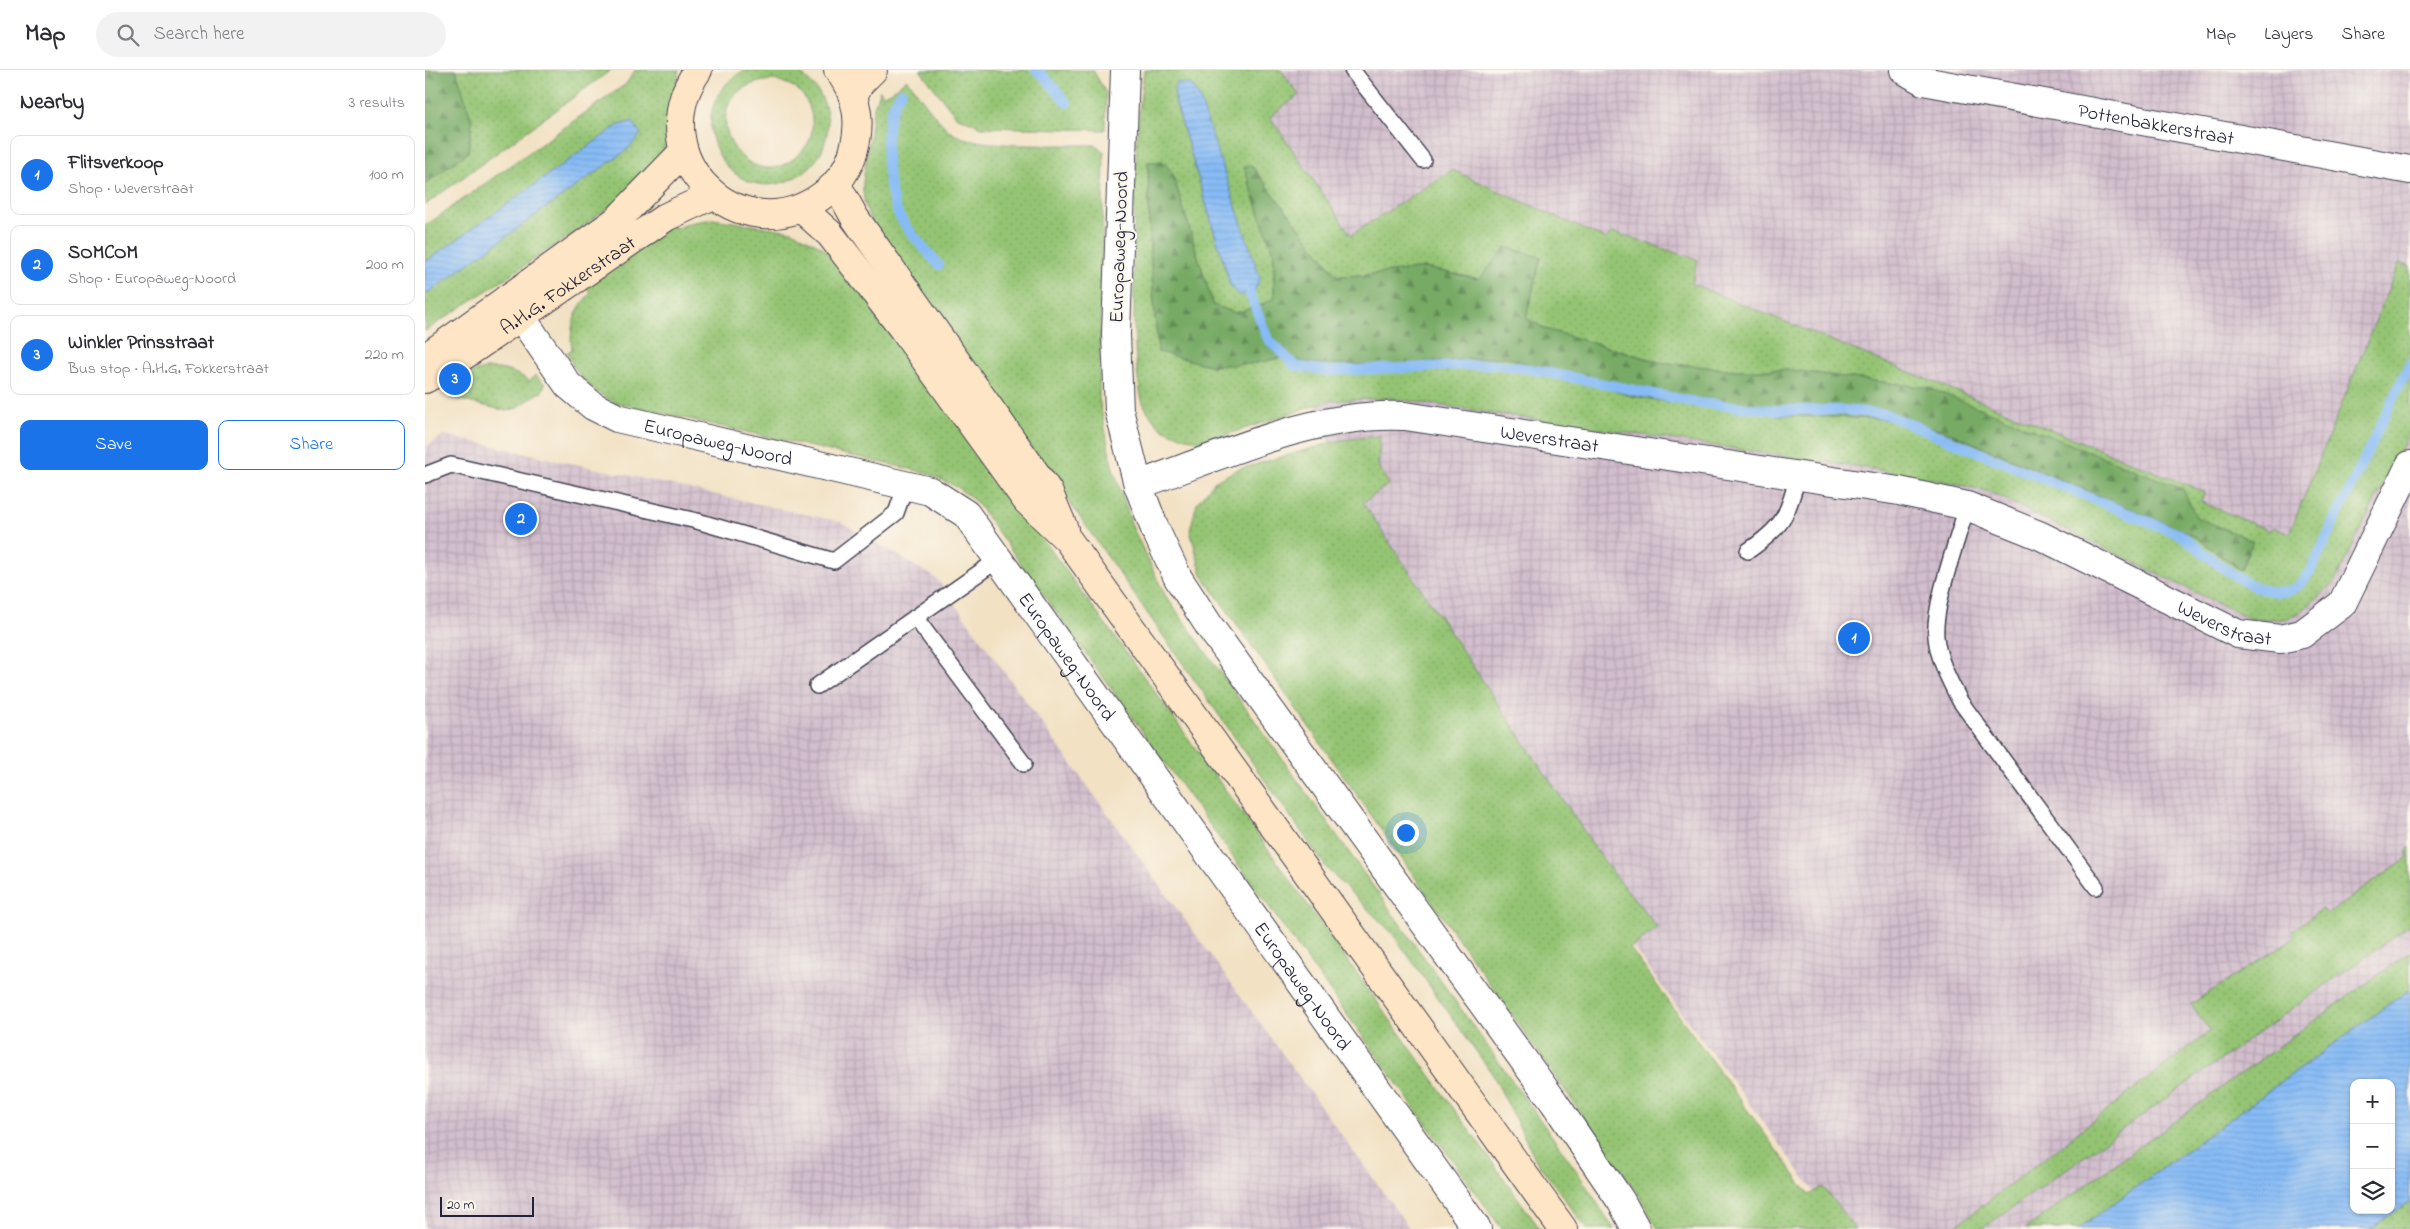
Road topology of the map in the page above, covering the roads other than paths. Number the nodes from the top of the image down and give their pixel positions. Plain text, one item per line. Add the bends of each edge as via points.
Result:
1 (698, 70) edge
2 (838, 70) edge
3 (873, 70) edge
4 (1125, 70) edge
5 (1352, 70) edge
6 (1903, 70) edge
7 (853, 96) junction
8 (683, 152) junction
9 (1423, 160) dead end
10 (2410, 170) edge
11 (838, 181) junction
12 (713, 195) junction
13 (801, 208) junction
14 (514, 308) junction
15 (425, 358) edge
16 (425, 379) edge
17 (2410, 465) edge
18 (425, 475) edge
19 (1797, 476) junction
20 (906, 485) junction
21 (1138, 485) junction
22 (1967, 506) junction
23 (1068, 540) junction
24 (1747, 551) dead end
25 (999, 559) junction
26 (915, 617) junction
27 (817, 686) dead end
28 (1024, 764) dead end
29 (2097, 887) dead end
30 (1477, 1229) edge
31 (1563, 1229) edge
32 (1636, 1229) edge

1 - 8 main road via 681,108
2 - 7 main road
3 - 7 main road
4 - 21 street, Europaweg-Noord via 1116,334 1119,410
5 - 9 lane
6 - 10 street, Pottenbakkerstraat via 1923,81
7 - 11 main road via 857,111 857,140 847,168
8 - 12 main road via 690,168
8 - 14 main road, A.H.G. Fokkerstraat via 617,220
11 - 13 main road via 815,201
11 - 23 main road via 855,218 1047,491
12 - 13 main road via 733,207 756,213 778,214
12 - 14 main road, A.H.G. Fokkerstraat via 666,217
13 - 23 main road via 830,234 879,297 1027,501
14 - 15 main road, A.H.G. Fokkerstraat
14 - 16 main road, A.H.G. Fokkerstraat via 447,367
14 - 20 street, Europaweg-Noord via 568,385 593,406 617,418
17 - 22 street, Weverstraat via 2342,604 2302,634 2280,639 2239,634 2041,536
18 - 20 lane via 451,465 697,521 834,561 896,513
19 - 21 street, Weverstraat via 1386,415 1333,420
19 - 22 street, Weverstraat via 1899,491
19 - 24 lane via 1788,511 1773,534
20 - 25 street, Europaweg-Noord via 929,491 966,514
21 - 32 street, Europaweg-Noord via 1179,578 1210,627 1554,1102
22 - 29 lane via 1937,612 1936,637 1947,676 1965,708
23 - 31 main road
25 - 26 lane
25 - 30 street, Europaweg-Noord
26 - 27 lane
26 - 28 lane

